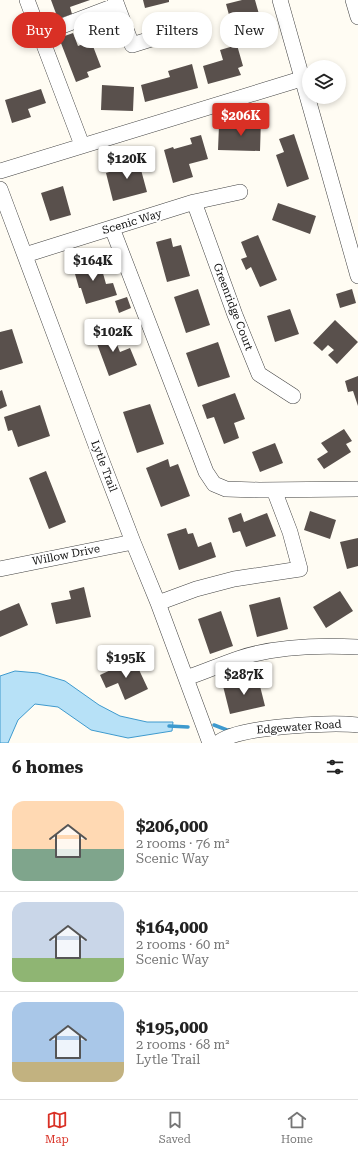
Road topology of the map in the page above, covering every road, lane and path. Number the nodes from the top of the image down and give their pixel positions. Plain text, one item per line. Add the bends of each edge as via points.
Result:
1 (27, 0) edge
2 (280, 0) edge
3 (353, 0) edge
4 (116, 3) edge
5 (32, 12) edge
6 (358, 17) edge
7 (66, 23) edge
8 (142, 42) edge
9 (45, 48) edge
10 (301, 79) junction
11 (82, 145) junction
12 (0, 171) edge
13 (0, 189) edge
14 (240, 192) dead end
15 (194, 202) junction
16 (112, 228) junction
17 (25, 255) junction
18 (358, 276) edge
19 (293, 396) dead end
20 (358, 489) edge
21 (274, 490) junction
22 (133, 542) junction
23 (2, 564) edge
24 (158, 603) junction
25 (358, 647) edge
26 (186, 678) junction
27 (358, 725) edge
28 (210, 743) edge
29 (218, 743) edge

1 - 5 street
2 - 10 street
3 - 6 street
4 - 7 street
4 - 8 street via 132,45
9 - 11 street
10 - 11 street
10 - 18 street
11 - 12 street
13 - 17 street, Lytle Trail
14 - 15 street, Scenic Way
15 - 16 street, Scenic Way
15 - 19 street, Greenridge Court via 259,374
16 - 17 street, Scenic Way
16 - 21 street via 206,472 214,484 226,489
17 - 22 street, Lytle Trail
20 - 21 street
21 - 24 street via 290,532 300,569 234,579
22 - 23 street, Willow Drive
22 - 24 street, Lytle Trail
24 - 26 street, Lytle Trail
25 - 26 street via 276,650 241,658
26 - 28 street, Lytle Trail
27 - 29 street, Edgewater Road via 310,724 249,732 223,739

